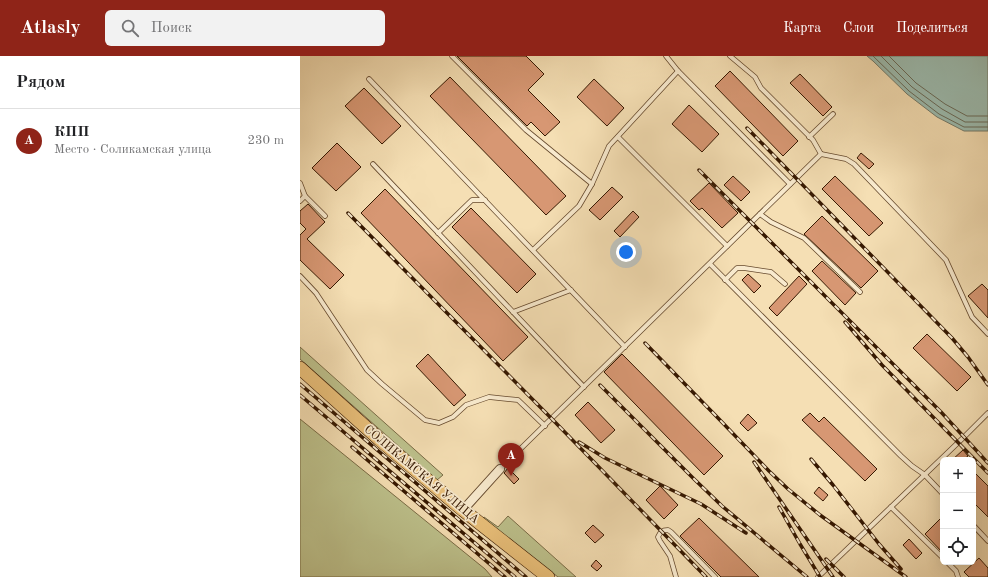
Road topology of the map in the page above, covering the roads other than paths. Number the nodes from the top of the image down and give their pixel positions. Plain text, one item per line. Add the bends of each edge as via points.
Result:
1 (452, 56) edge
2 (666, 56) edge
3 (730, 56) edge
4 (678, 71) junction
5 (369, 79) dead end
6 (833, 114) dead end
7 (618, 137) junction
8 (809, 137) junction
9 (821, 154) junction
10 (373, 164) dead end
11 (300, 183) edge
12 (592, 184) junction
13 (790, 184) junction
14 (305, 196) junction
15 (485, 200) junction
16 (300, 202) edge
17 (760, 214) junction
18 (325, 216) dead end
19 (438, 233) junction
20 (727, 246) junction
21 (533, 250) junction
22 (710, 264) junction
23 (300, 276) edge
24 (725, 280) junction
25 (784, 284) dead end
26 (571, 290) junction
27 (860, 292) dead end
28 (513, 312) junction
29 (988, 334) edge
30 (625, 347) junction
31 (300, 368) edge
32 (584, 387) junction
33 (988, 413) edge
34 (545, 426) junction
35 (500, 470) joint
36 (925, 475) junction
37 (942, 493) edge
38 (891, 507) junction
39 (463, 510) junction
40 (976, 528) edge
41 (988, 541) edge
42 (940, 555) edge
43 (950, 565) edge
44 (548, 577) edge
45 (676, 577) edge
46 (714, 577) edge
47 (818, 577) edge
48 (958, 577) edge

1 - 12 lane via 526,130
2 - 4 lane
3 - 8 lane via 755,77 761,88
4 - 7 lane
4 - 13 lane
5 - 15 lane
6 - 8 lane
7 - 12 lane via 609,146
7 - 20 lane
8 - 9 lane
9 - 13 lane
9 - 29 lane via 846,159 854,164 946,260 972,317
10 - 19 lane
11 - 14 lane
12 - 21 lane via 579,206
13 - 17 lane
14 - 16 lane
14 - 18 lane
15 - 19 lane via 472,200
15 - 21 lane
17 - 20 lane
17 - 27 lane via 804,238
19 - 28 lane
20 - 22 lane
21 - 26 lane
22 - 24 lane
22 - 30 lane
23 - 34 lane via 316,293 367,370 425,420 439,422 452,417 466,405 489,397 518,400
24 - 25 lane via 737,268 744,268 771,272
24 - 36 lane via 901,456
26 - 28 lane
26 - 30 lane
28 - 32 lane
30 - 32 lane
31 - 39 main road, СОЛИКАМСКАЯ УЛИЦА
32 - 34 lane
33 - 36 lane
34 - 35 lane
35 - 39 street
36 - 37 lane
36 - 38 lane
38 - 42 lane
38 - 47 lane
39 - 44 main road, СОЛИКАМСКАЯ УЛИЦА
40 - 41 lane
43 - 48 lane
45 - 46 lane via 668,552 658,537 664,530 671,532

